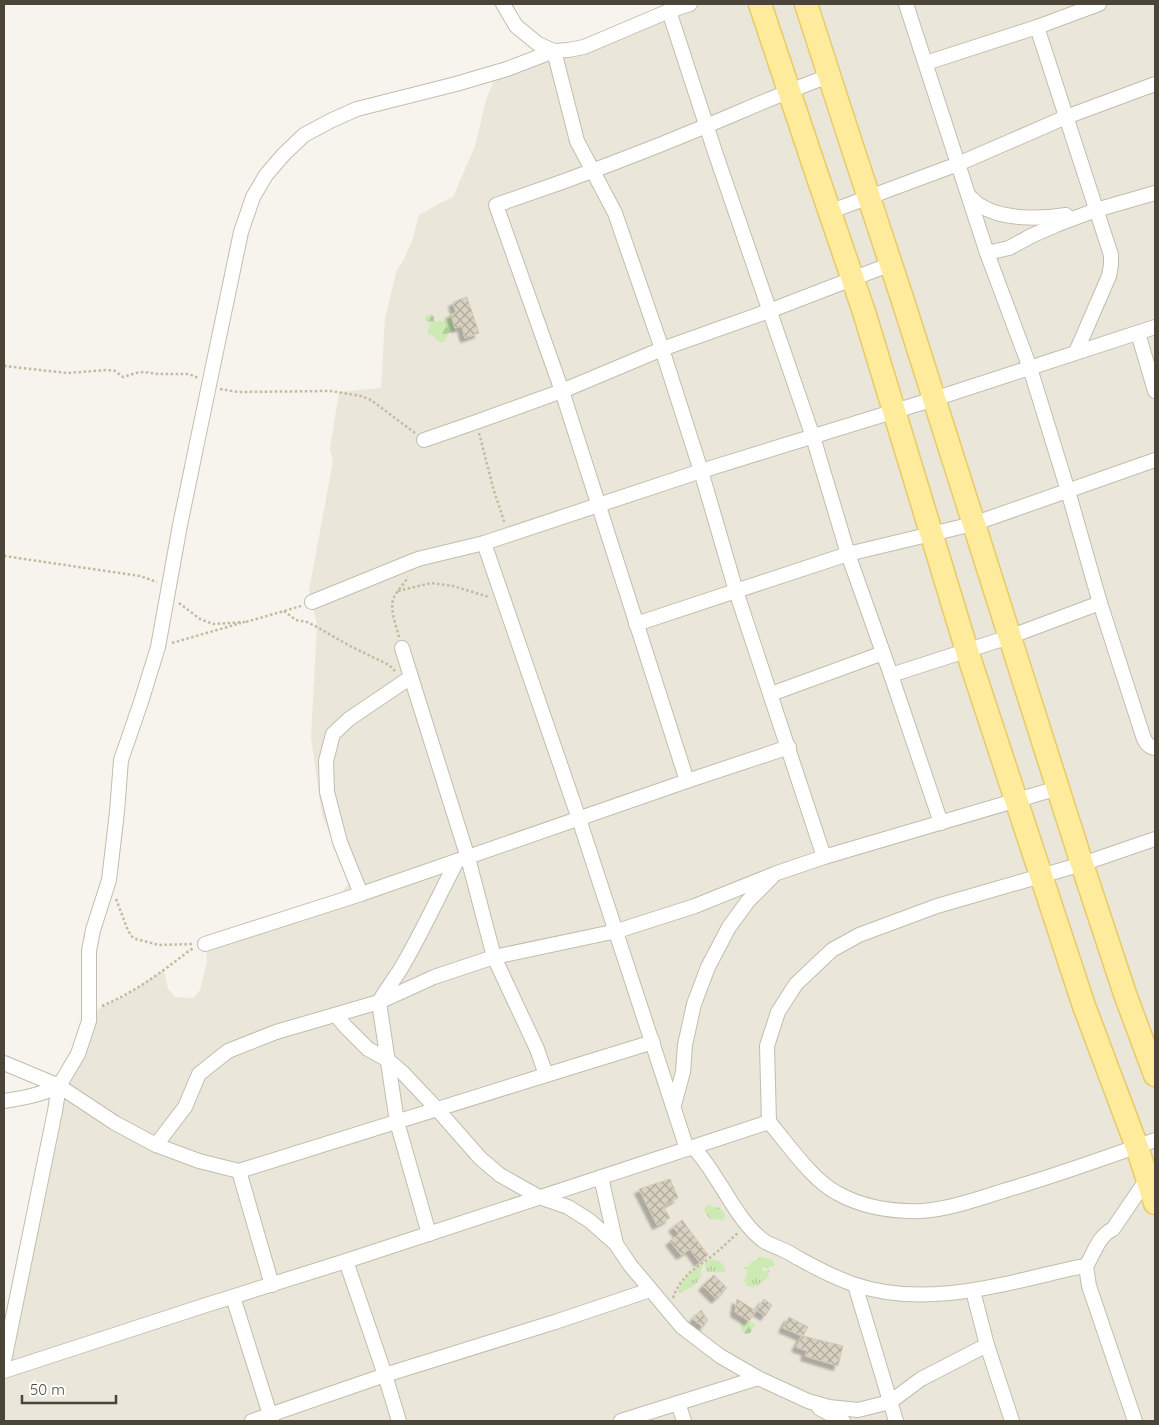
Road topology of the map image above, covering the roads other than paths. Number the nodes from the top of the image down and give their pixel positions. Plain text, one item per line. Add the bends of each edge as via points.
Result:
1 (503, 4) edge
2 (690, 4) edge
3 (760, 4) edge
4 (806, 4) edge
5 (906, 4) edge
6 (1099, 4) edge
7 (669, 11) junction
8 (1037, 27) junction
9 (554, 50) junction
10 (926, 64) junction
11 (829, 76) junction
12 (1155, 84) edge
13 (789, 90) junction
14 (1066, 117) junction
15 (706, 126) junction
16 (958, 164) junction
17 (592, 172) junction
18 (1155, 194) edge
19 (968, 195) junction
20 (869, 198) junction
21 (1096, 210) junction
22 (829, 212) junction
23 (987, 253) junction
24 (891, 264) junction
25 (852, 278) junction
26 (769, 311) junction
27 (1155, 327) edge
28 (1138, 333) junction
29 (662, 349) junction
30 (1076, 352) junction
31 (1030, 368) junction
32 (562, 391) junction
33 (1155, 391) edge
34 (934, 399) junction
35 (895, 411) junction
36 (813, 437) junction
37 (424, 440) dead end
38 (1155, 460) edge
39 (700, 471) junction
40 (1068, 491) junction
41 (599, 504) junction
42 (973, 524) junction
43 (932, 533) junction
44 (484, 543) junction
45 (848, 554) junction
46 (736, 592) junction
47 (312, 602) road end
48 (1100, 603) junction
49 (636, 624) junction
50 (1010, 637) junction
51 (402, 648) road end
52 (967, 651) junction
53 (883, 653) junction
54 (891, 675) junction
55 (407, 680) junction
56 (771, 694) junction
57 (789, 747) junction
58 (1155, 748) edge
59 (687, 781) junction
60 (1058, 788) junction
61 (1016, 801) junction
62 (580, 818) junction
63 (940, 823) junction
64 (1155, 839) edge
65 (824, 857) junction
66 (462, 859) junction
67 (1082, 864) junction
68 (777, 873) junction
69 (1042, 876) junction
70 (361, 894) junction
71 (617, 931) junction
72 (205, 944) road end
73 (494, 957) junction
74 (379, 1002) junction
75 (336, 1015) junction
76 (653, 1042) junction
77 (388, 1060) junction
78 (4, 1063) edge
79 (546, 1075) junction
80 (1155, 1075) edge
81 (59, 1086) junction
82 (4, 1101) edge
83 (674, 1105) junction
84 (437, 1109) junction
85 (397, 1122) junction
86 (768, 1122) junction
87 (1146, 1143) edge
88 (156, 1145) junction
89 (690, 1148) junction
90 (239, 1171) junction
91 (601, 1177) junction
92 (1147, 1179) junction
93 (539, 1197) junction
94 (1155, 1203) edge
95 (429, 1234) junction
96 (616, 1244) junction
97 (346, 1261) junction
98 (1086, 1266) junction
99 (272, 1285) junction
100 (855, 1285) junction
101 (650, 1290) junction
102 (973, 1291) junction
103 (233, 1297) junction
104 (987, 1344) junction
105 (4, 1361) edge
106 (4, 1371) edge
107 (385, 1375) junction
108 (758, 1378) junction
109 (808, 1401) junction
110 (890, 1402) junction
111 (678, 1403) junction
112 (271, 1418) edge
113 (252, 1421) edge
114 (400, 1421) edge
115 (621, 1421) edge
116 (684, 1421) edge
117 (843, 1421) edge
118 (896, 1421) edge
119 (1012, 1421) edge
120 (1135, 1421) edge

1 - 9 street via 516,26 538,44
2 - 7 street
3 - 13 main road
4 - 11 main road
5 - 10 street
6 - 8 street
7 - 9 street via 584,47
7 - 15 street
8 - 10 street
8 - 14 street
9 - 17 street via 577,141
9 - 81 street via 507,69 357,109 332,120 304,135 284,154 253,197 241,232 208,384 158,647 121,760 109,880 89,951 89,1022 78,1054
10 - 16 street
11 - 13 street
11 - 20 main road
12 - 14 street
13 - 15 street
13 - 22 main road
14 - 16 street
14 - 21 street
15 - 17 street
15 - 26 street
16 - 19 street
16 - 20 street
17 - 29 street via 615,213
17 - 32 street via 496,205
18 - 21 street
19 - 21 street via 979,206 1008,216 1049,218
19 - 23 street
20 - 22 street
20 - 24 main road
21 - 23 street via 1056,224 1009,248
21 - 30 street via 1111,255 1111,265
22 - 25 main road
23 - 31 street
24 - 25 street
24 - 34 main road
25 - 26 street
25 - 35 main road
26 - 29 street
26 - 36 street
27 - 28 street
28 - 30 street
28 - 33 street
29 - 32 street
29 - 39 street
30 - 31 street
31 - 34 street
31 - 40 street
32 - 37 street
32 - 41 street
34 - 35 street
34 - 42 main road
35 - 36 street
35 - 43 main road
36 - 39 street
36 - 45 street
38 - 40 street
39 - 41 street
39 - 46 street
40 - 42 street
40 - 48 street
41 - 44 street
41 - 49 street
42 - 43 street
42 - 50 main road
43 - 45 street
43 - 52 main road
44 - 47 street via 418,559
44 - 62 street
45 - 46 street
45 - 53 street
46 - 49 street
46 - 56 street
48 - 50 street
48 - 58 street via 1145,742
49 - 59 street
50 - 52 street
50 - 60 main road
51 - 55 street
52 - 54 street
52 - 61 main road
53 - 54 street
53 - 56 street
54 - 63 street
55 - 66 street
55 - 70 street via 340,726 333,734 326,761 326,792 340,842
56 - 57 street
57 - 59 street
57 - 65 street
59 - 62 street
60 - 61 street
60 - 67 main road
61 - 63 street
61 - 69 main road
62 - 66 street
62 - 71 street
63 - 65 street
64 - 67 street
65 - 68 street
66 - 70 street
66 - 73 street
66 - 74 street
67 - 69 street
67 - 80 main road
68 - 71 street via 695,906
68 - 83 street via 748,901 729,927 708,967 694,1004
69 - 86 street via 937,906 859,935 832,950 796,984 778,1012 767,1046
69 - 87 main road via 1084,1006
70 - 72 street
71 - 73 street
71 - 76 street
73 - 74 street via 434,977
73 - 79 street
74 - 75 street
74 - 77 street
75 - 77 street via 368,1049
75 - 88 street via 276,1032 228,1051 211,1063 199,1074 185,1107
76 - 79 street
76 - 83 street
77 - 84 street
77 - 85 street
78 - 81 street
79 - 84 street
81 - 82 street via 32,1097
81 - 88 street via 114,1123
81 - 105 street
83 - 89 street
84 - 85 street
84 - 93 street via 480,1158 500,1175
85 - 90 street
85 - 95 street
86 - 87 street via 815,1176 836,1193 881,1210 924,1210 966,1202
86 - 89 street
87 - 92 main road
88 - 90 street
89 - 91 street
89 - 100 street via 714,1174 748,1225 765,1242 830,1276
90 - 99 street
91 - 93 street
91 - 96 street
92 - 94 main road
92 - 98 street via 1113,1229 1101,1238
93 - 95 street
93 - 96 street via 568,1207 590,1220
95 - 97 street
96 - 101 street
97 - 99 street
97 - 107 street
98 - 102 street
98 - 120 street via 1089,1286
99 - 103 street
100 - 102 street via 917,1295
100 - 110 street
101 - 107 street
101 - 108 street via 682,1327 720,1356
102 - 104 street
103 - 106 street
103 - 112 street
104 - 110 street via 921,1379
104 - 119 street
107 - 112 street
107 - 114 street
108 - 109 street
108 - 111 street
109 - 110 street via 858,1410
109 - 117 street
110 - 118 street
111 - 115 street
111 - 116 street
112 - 113 street

